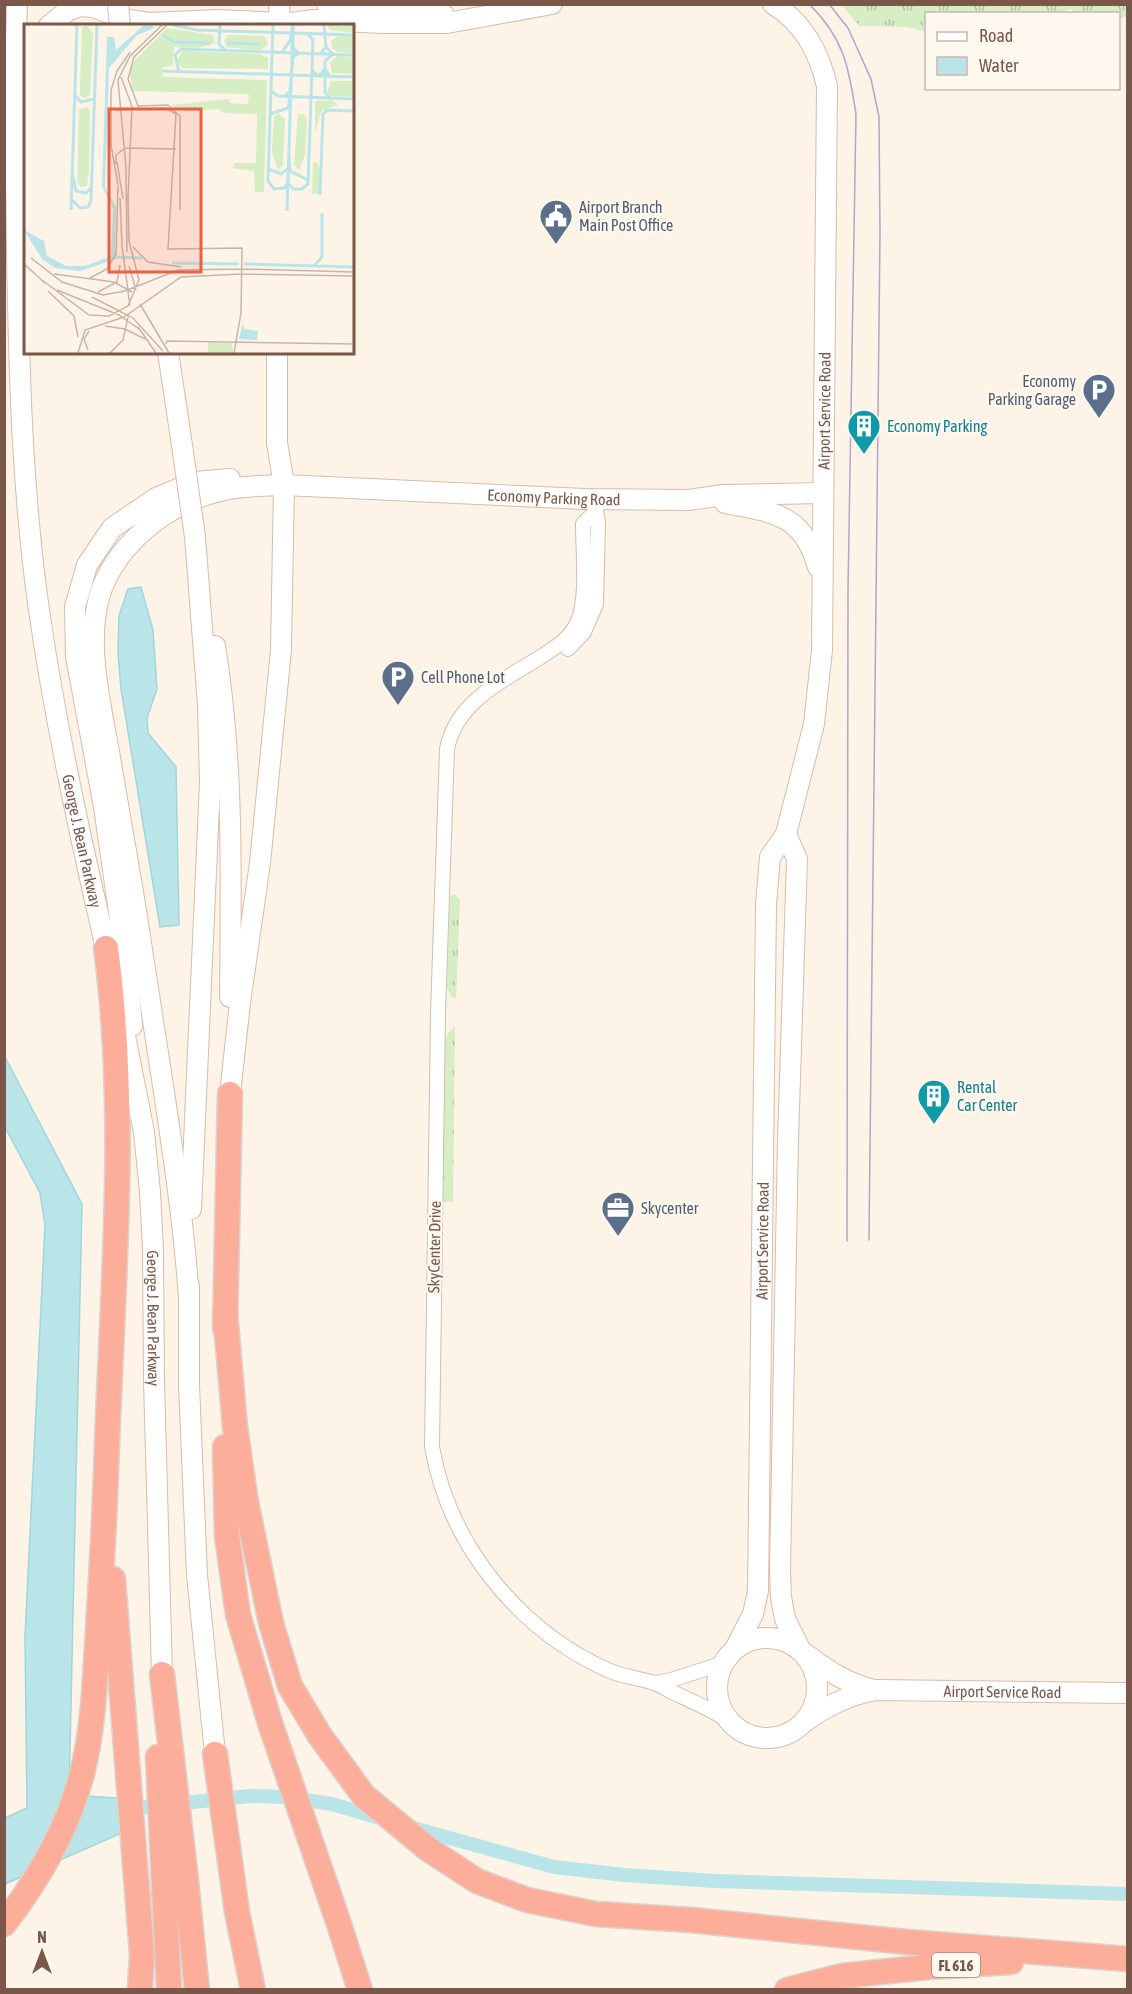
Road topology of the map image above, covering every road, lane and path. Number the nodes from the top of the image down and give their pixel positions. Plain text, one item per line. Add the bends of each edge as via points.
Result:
1 (17, 4) edge
2 (118, 4) edge
3 (327, 4) edge
4 (552, 4) edge
5 (773, 4) edge
6 (65, 8) edge
7 (276, 20) edge
8 (473, 20) junction
9 (51, 24) edge
10 (106, 24) edge
11 (120, 24) edge
12 (24, 219) edge
13 (18, 306) junction
14 (168, 354) edge
15 (277, 354) edge
16 (284, 485) junction
17 (823, 493) junction
18 (689, 500) junction
19 (595, 506) junction
20 (195, 537) junction
21 (822, 584) junction
22 (786, 834) junction
23 (106, 948) junction
24 (230, 1094) junction
25 (144, 1132) junction
26 (189, 1299) junction
27 (225, 1312) junction
28 (106, 1468) junction
29 (802, 1651) junction
30 (730, 1655) junction
31 (162, 1674) joint
32 (654, 1683) junction
33 (876, 1690) junction
34 (1128, 1693) edge
35 (727, 1720) junction
36 (804, 1722) junction
37 (215, 1754) joint
38 (165, 1764) junction
39 (4, 1924) edge
40 (1128, 1959) edge
41 (140, 1989) edge
42 (169, 1989) edge
43 (197, 1989) edge
44 (253, 1989) edge
45 (360, 1989) edge
46 (787, 1989) edge

1 - 13 street, George J. Bean Parkway
2 - 11 street, bridge
3 - 8 street via 415,9
4 - 8 street
5 - 17 street, Airport Service Road via 805,32 821,63 827,86
6 - 7 street via 93,7 149,23
6 - 9 street
6 - 10 street
7 - 8 street
12 - 13 street
13 - 23 street, George J. Bean Parkway via 23,446 39,609 70,784
14 - 20 street, bridge
15 - 16 street via 277,443
16 - 19 street, Economy Parking Road
16 - 24 street via 281,650 260,864
16 - 25 street via 241,478 195,482 156,498 112,528 87,566 75,607 76,657 125,949
16 - 26 street via 209,494 178,506 157,520 118,558 94,616 101,705 174,1160
17 - 18 street, Economy Parking Road via 723,495
17 - 21 street, Airport Service Road
18 - 19 street, Economy Parking Road
18 - 21 street via 737,505 789,520 806,536
19 - 32 street, SkyCenter Drive via 597,595 584,632 570,648 468,708 455,725 447,749 431,1402 434,1458 444,1492 467,1543 489,1576 516,1607 573,1652 621,1676
20 - 24 street via 221,682 228,758
20 - 26 street via 210,782
21 - 22 street, Airport Service Road via 822,650 814,724
22 - 29 street, Airport Service Road via 797,859 780,1571 785,1619
22 - 30 street, Airport Service Road via 770,857 765,904 758,1591 753,1614
23 - 25 street, George J. Bean Parkway
23 - 28 highway via 117,1101
24 - 27 highway
25 - 31 street, George J. Bean Parkway via 153,1249
26 - 37 street via 195,1552
27 - 40 highway via 246,1502 271,1623 290,1686 320,1736 364,1796 428,1849 477,1881 527,1900 596,1914
27 - 45 highway via 227,1536 238,1615 270,1723
28 - 39 highway via 93,1709 82,1774 40,1871
28 - 41 highway via 142,1955
29 - 30 street via 771,1638 755,1640
29 - 33 street, Airport Service Road via 844,1680
29 - 36 street via 816,1677 817,1692 814,1708
30 - 32 street, SkyCenter Drive via 671,1680
30 - 35 street via 720,1671 717,1688 719,1705
31 - 38 highway
32 - 35 street, SkyCenter Drive
33 - 34 street, Airport Service Road
33 - 36 street, Airport Service Road via 848,1696
35 - 36 street via 740,1732 757,1738 791,1733
37 - 44 highway via 237,1912
38 - 42 highway
38 - 43 highway
40 - 46 highway, FL 616 via 927,1967 842,1976

